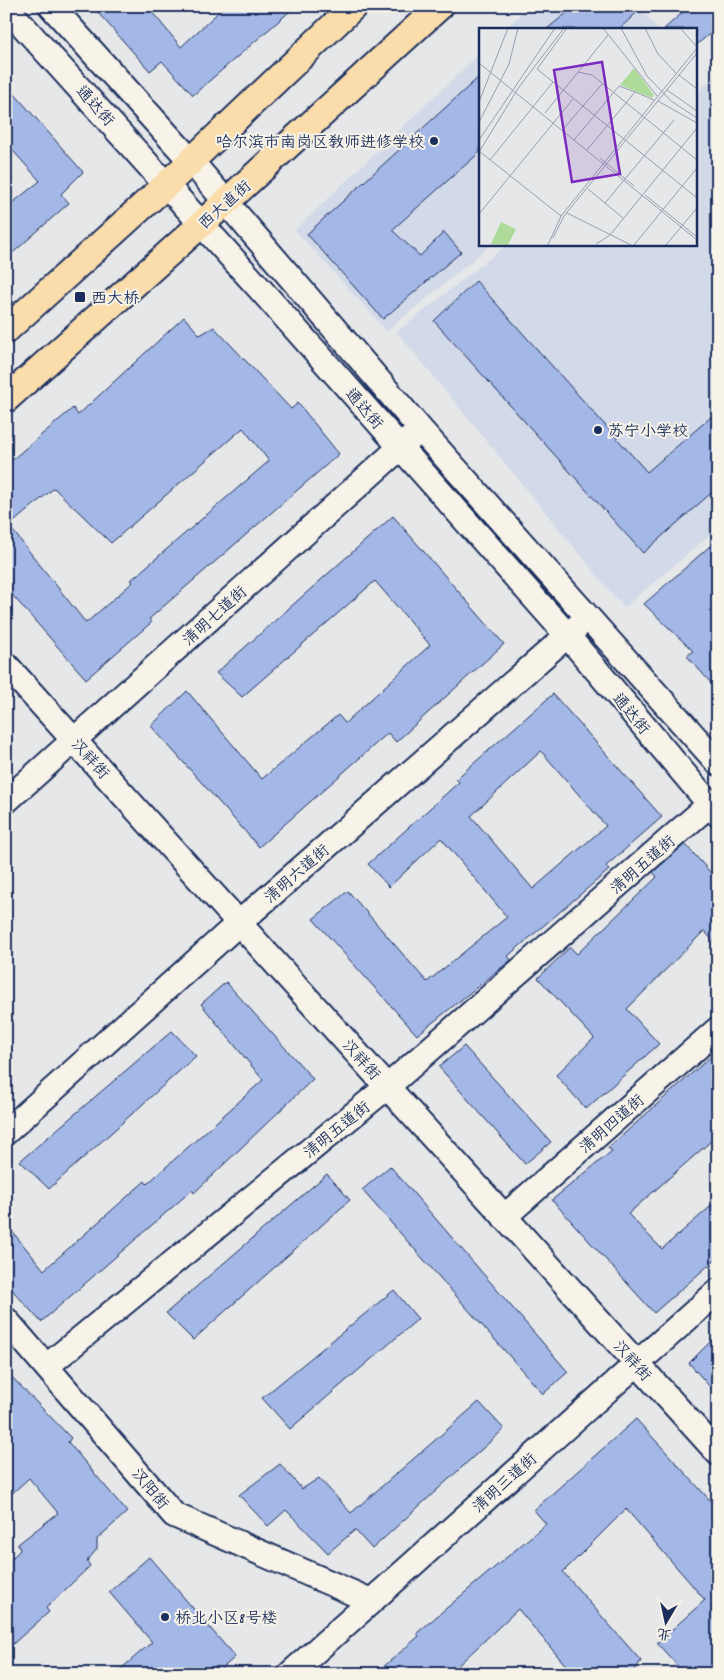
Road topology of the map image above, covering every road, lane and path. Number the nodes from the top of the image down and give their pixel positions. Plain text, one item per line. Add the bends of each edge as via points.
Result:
1 (50, 6) edge
2 (354, 6) edge
3 (440, 6) edge
4 (6, 7) edge
5 (191, 161) junction
6 (167, 184) junction
7 (226, 202) junction
8 (202, 224) junction
9 (6, 330) edge
10 (6, 399) edge
11 (421, 430) junction
12 (400, 448) junction
13 (588, 616) junction
14 (567, 636) junction
15 (6, 664) edge
16 (74, 740) junction
17 (718, 763) edge
18 (6, 800) edge
19 (713, 810) edge
20 (239, 923) junction
21 (718, 1029) edge
22 (387, 1087) junction
23 (6, 1132) edge
24 (504, 1217) junction
25 (718, 1291) edge
26 (6, 1320) edge
27 (637, 1364) junction
28 (47, 1366) junction
29 (718, 1454) edge
30 (371, 1601) junction
31 (290, 1674) edge

1 - 5 street, 通达街
2 - 5 main road
3 - 7 main road, 西大直街
4 - 6 street, 通达街
5 - 6 main road
5 - 7 street, 通达街
6 - 8 street, 通达街
6 - 9 main road
7 - 8 main road, 西大直街
7 - 11 street, 通达街
8 - 10 main road, 西大直街
8 - 12 street, 通达街
11 - 12 street, 清明七道街
11 - 13 street, 通达街
12 - 14 street, 通达街
12 - 16 street, 清明七道街
13 - 14 street, 清明六道街
13 - 17 street, 通达街
14 - 19 street, 通达街
14 - 20 street, 清明六道街
15 - 16 street, 汉祥街
16 - 18 street, 清明七道街
16 - 20 street, 汉祥街
19 - 22 street, 清明五道街
20 - 22 street, 汉祥街
20 - 23 street, 清明六道街
21 - 24 street, 清明四道街
22 - 24 street, 汉祥街
22 - 28 street, 清明五道街
24 - 27 street, 汉祥街
25 - 27 street, 清明三道街
26 - 28 street, 汉阳街
27 - 29 street, 汉祥街
27 - 30 street, 清明三道街
28 - 30 street, 汉阳街 via 174,1515
30 - 31 street, 清明三道街

